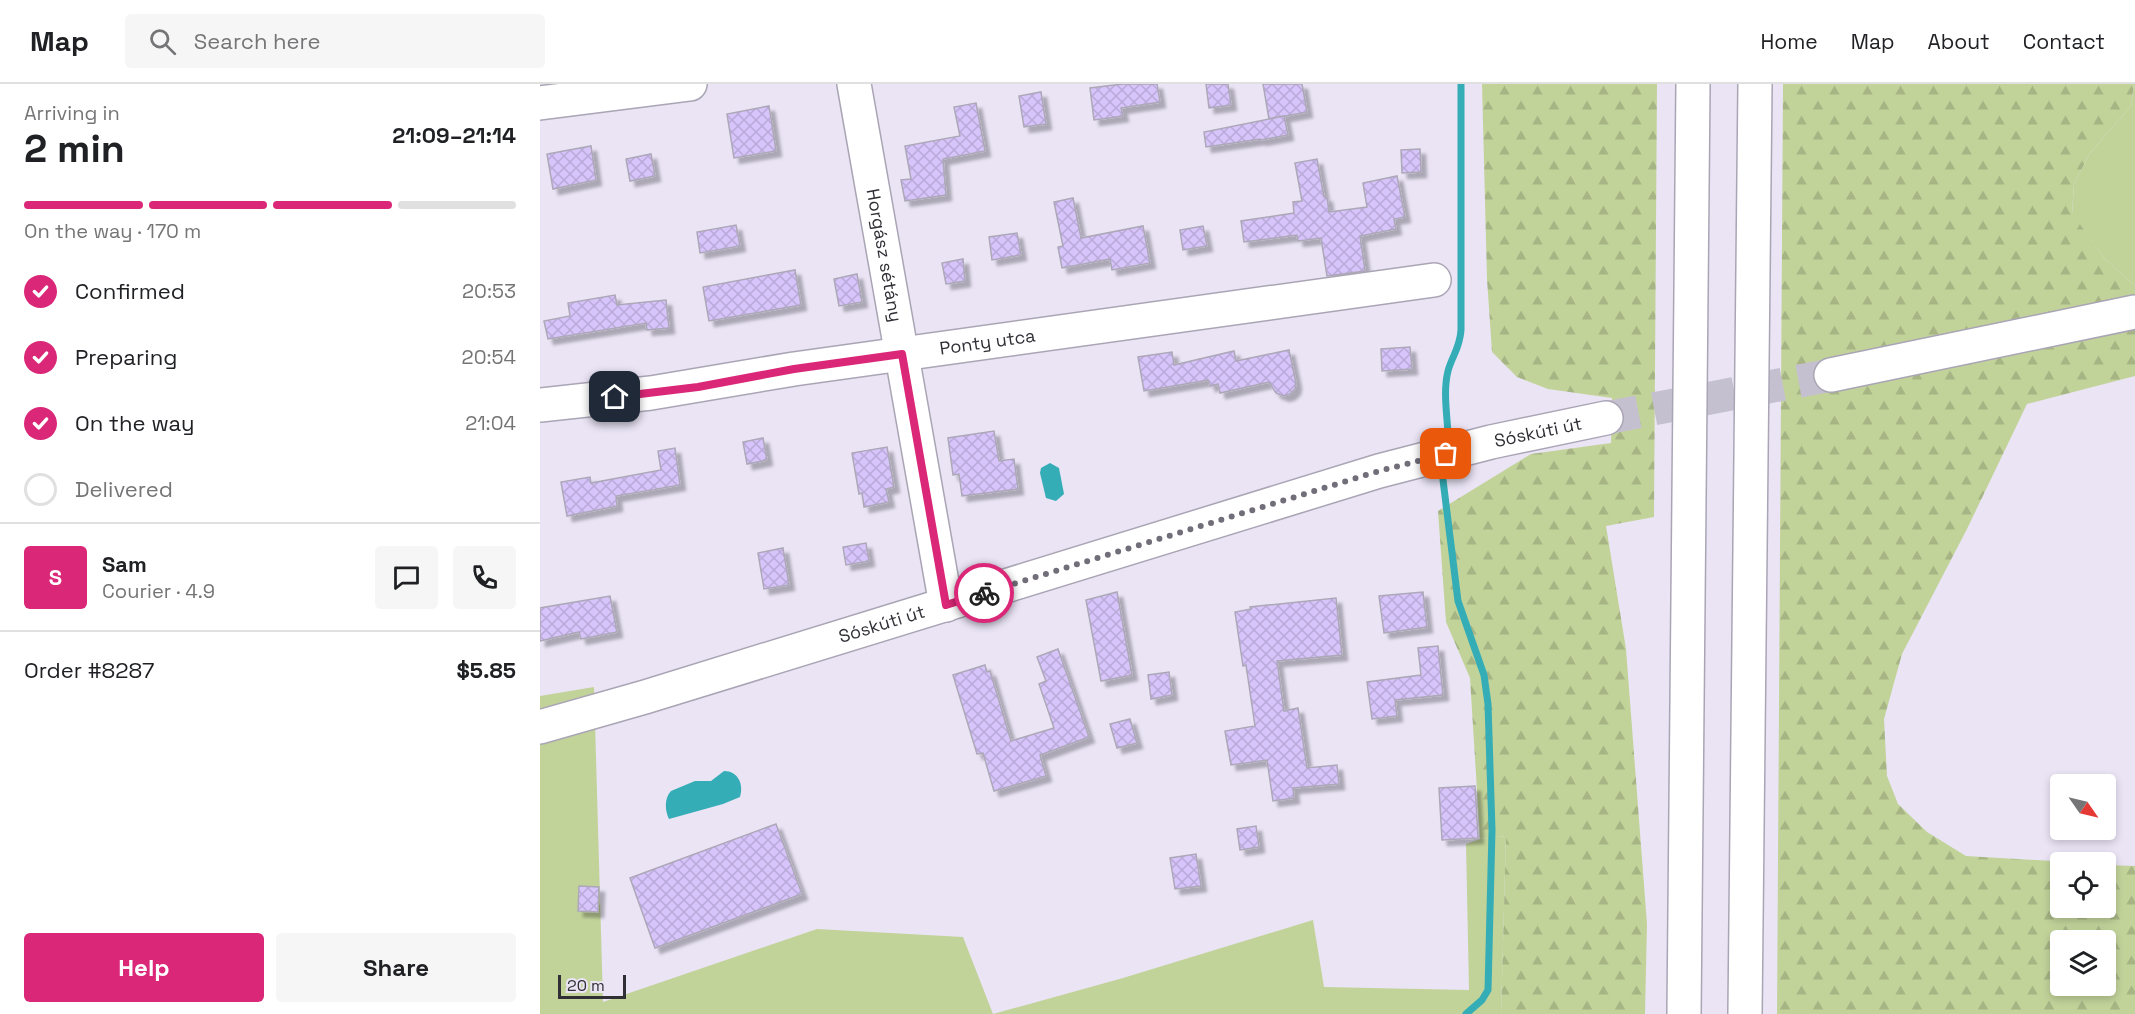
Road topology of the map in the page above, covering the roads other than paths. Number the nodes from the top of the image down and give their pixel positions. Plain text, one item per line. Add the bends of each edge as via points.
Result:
1 (690, 84) edge
2 (854, 84) edge
3 (1693, 84) edge
4 (1755, 84) edge
5 (540, 104) edge
6 (1434, 280) dead end
7 (2135, 312) edge
8 (902, 354) junction
9 (1831, 375) tunnel mouth
10 (540, 405) edge
11 (1606, 418) tunnel mouth
12 (946, 605) junction
13 (540, 727) edge
14 (1684, 1014) edge
15 (1745, 1014) edge

1 - 5 main road
2 - 8 main road, Horgász sétány
3 - 14 main road
4 - 15 main road
6 - 8 main road, Ponty utca
7 - 9 main road
8 - 10 main road, Ponty utca via 651,393
8 - 12 main road, Horgász sétány
11 - 12 main road, Sóskúti út via 1379,471
12 - 13 main road, Sóskúti út

